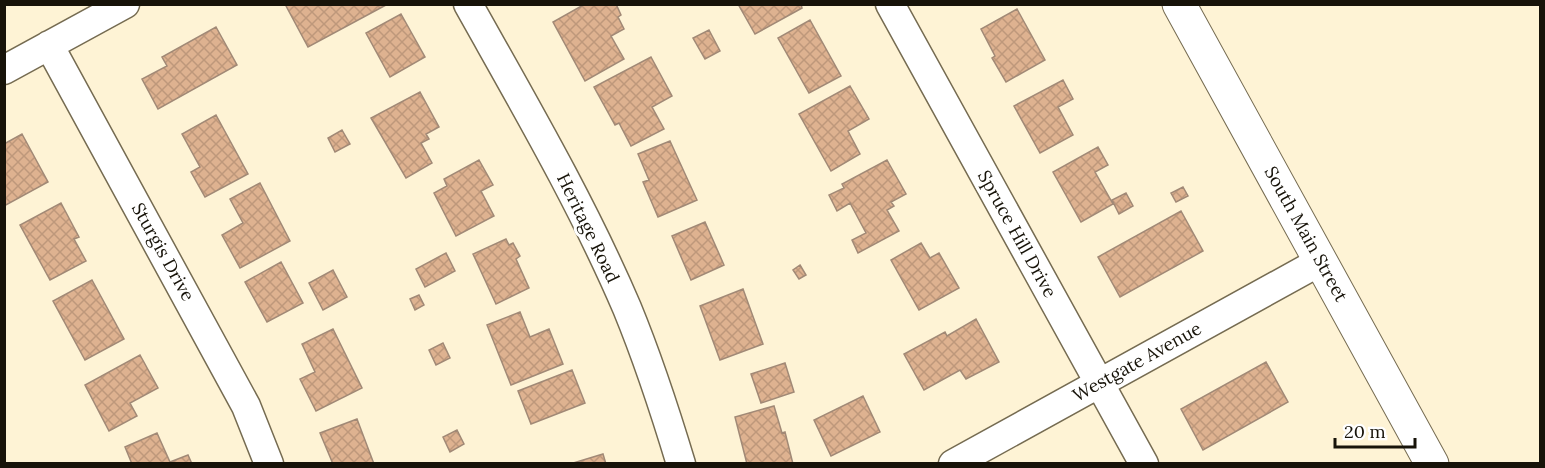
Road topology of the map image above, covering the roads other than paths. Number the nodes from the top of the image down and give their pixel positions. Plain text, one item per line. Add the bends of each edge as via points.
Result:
1 (125, 4) edge
2 (468, 4) edge
3 (890, 4) edge
4 (1179, 4) edge
5 (49, 45) junction
6 (4, 70) edge
7 (1321, 261) junction
8 (1099, 383) junction
9 (269, 464) edge
10 (681, 464) edge
11 (953, 464) edge
12 (1144, 464) edge
13 (1432, 464) edge

1 - 5 street
2 - 10 street, Heritage Road via 591,230 627,309
3 - 8 street, Spruce Hill Drive
4 - 7 street, South Main Street
5 - 6 street
5 - 9 street, Sturgis Drive via 231,377
7 - 8 street, Westgate Avenue
7 - 13 street, South Main Street
8 - 11 street, Westgate Avenue
8 - 12 street, Spruce Hill Drive

